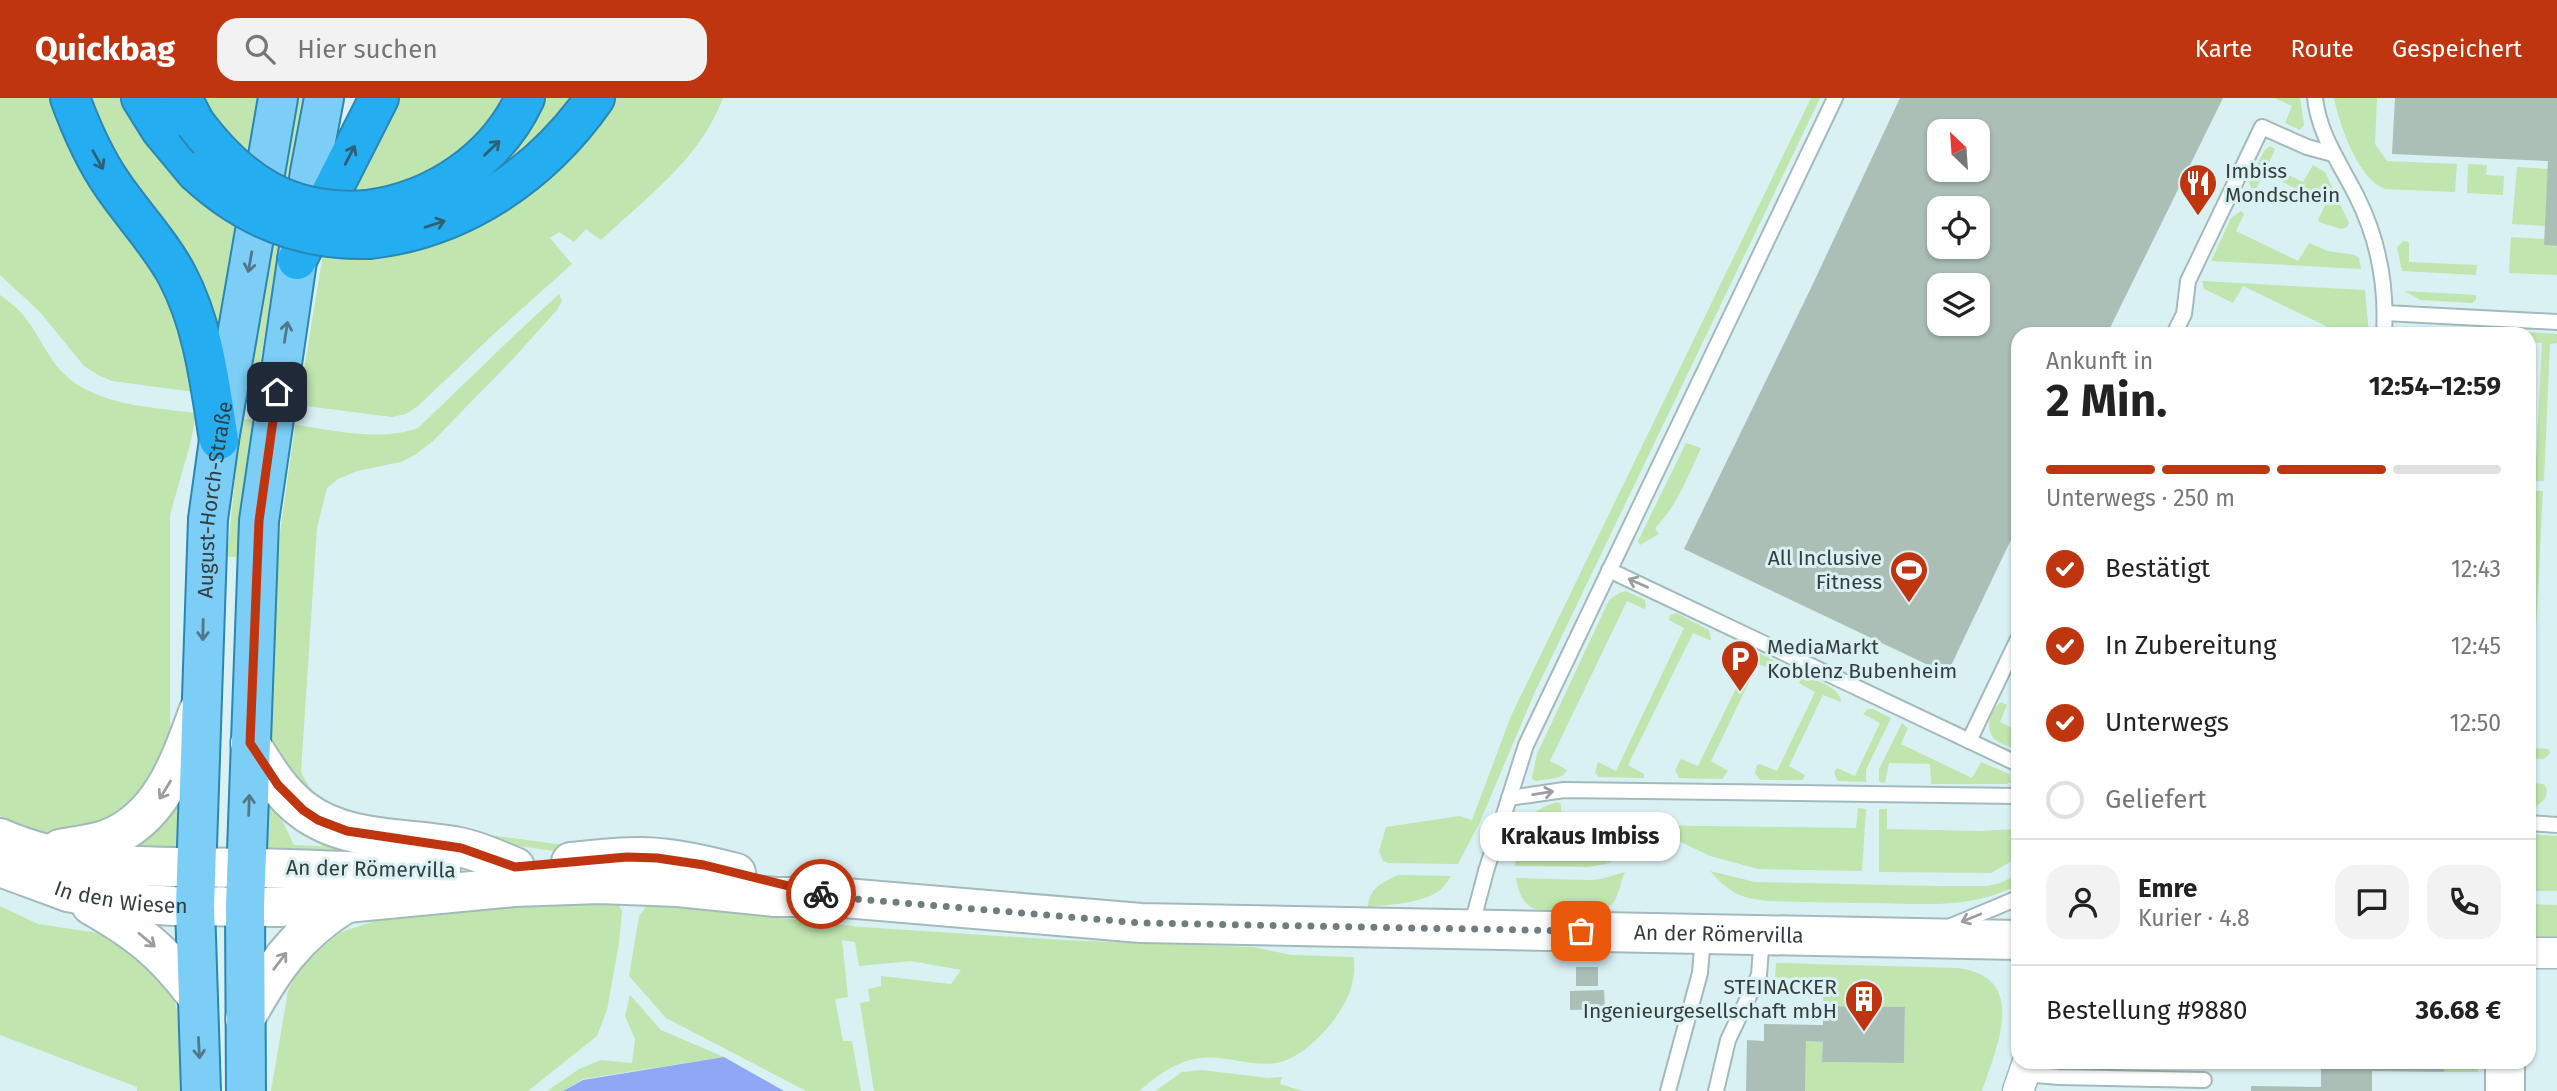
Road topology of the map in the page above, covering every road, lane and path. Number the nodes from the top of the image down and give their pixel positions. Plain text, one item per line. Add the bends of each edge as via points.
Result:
1 (70, 98) edge
2 (141, 98) edge
3 (278, 98) edge
4 (324, 98) edge
5 (379, 98) edge
6 (524, 98) edge
7 (595, 98) edge
8 (1835, 98) edge
9 (2315, 98) edge
10 (188, 110) edge
11 (2333, 154) junction
12 (368, 225) junction
13 (297, 260) junction
14 (2385, 313) junction
15 (2557, 322) edge
16 (2178, 327) edge
17 (2384, 327) edge
18 (219, 440) junction
19 (1609, 570) junction
20 (2011, 654) edge
21 (201, 705) junction
22 (1969, 741) junction
23 (250, 743) junction
24 (2011, 761) edge
25 (2011, 796) edge
26 (1509, 798) junction
27 (2536, 824) edge
28 (2557, 825) edge
29 (0, 838) edge
30 (36, 852) junction
31 (197, 866) junction
32 (0, 867) edge
33 (515, 867) junction
34 (247, 868) junction
35 (68, 892) junction
36 (833, 897) junction
37 (2011, 901) edge
38 (346, 903) junction
39 (195, 906) junction
40 (245, 906) junction
41 (1471, 930) junction
42 (1703, 933) junction
43 (1762, 934) junction
44 (1923, 937) junction
45 (2011, 940) edge
46 (2536, 953) edge
47 (2557, 953) edge
48 (196, 995) junction
49 (245, 1019) junction
50 (2505, 1069) edge
51 (2023, 1076) edge
52 (2204, 1080) dead end
53 (246, 1087) edge
54 (201, 1091) edge
55 (1668, 1091) edge
56 (1716, 1091) edge
57 (2505, 1091) edge

1 -> 18 highway via 101,166 185,291 203,347
2 - 12 highway, bridge via 196,172 230,201 269,223 316,237
3 -> 18 main road, August-Horch-Straße
4 - 13 main road
13 -> 5 highway
12 -> 6 highway via 392,205 425,194 466,171 500,140
12 -> 7 highway via 390,237 444,221 493,197 552,151
8 - 19 lane
9 - 11 lane
10 - 12 highway, bridge via 234,168 267,191
11 - 14 lane via 2373,233 2381,260
11 - 16 lane via 2262,127 2188,281
23 -> 13 main road via 259,521
14 - 15 lane
14 - 17 lane
18 -> 21 main road, August-Horch-Straße via 208,519
22 -> 19 lane
19 - 26 lane via 1526,745
20 - 22 lane
21 -> 30 street via 168,786 143,817 107,839
21 - 31 main road, August-Horch-Straße
22 - 24 lane
23 - 33 street via 289,797 318,820 347,831 461,848
34 -> 23 main road
26 -> 25 lane via 1564,790
26 - 41 lane
27 - 28 lane
29 - 30 street, In den Wiesen
30 - 31 street, In den Wiesen via 95,863
31 - 34 street, An der Römervilla
31 - 39 main road, August-Horch-Straße
32 - 35 street, In den Wiesen
33 - 34 street, An der Römervilla via 416,872
33 - 36 street, An der Römervilla via 657,858
34 - 40 main road
35 - 39 street, In den Wiesen via 127,903
35 -> 48 street via 137,932
36 - 38 street, An der Römervilla via 588,884
36 - 41 street, An der Römervilla via 1141,923
37 -> 44 lane
38 - 40 street, An der Römervilla
49 -> 38 street via 285,954 317,922
39 - 40 street, In den Wiesen
39 - 48 main road, August-Horch-Straße
40 - 49 main road
41 - 42 street, An der Römervilla
42 - 43 street, An der Römervilla
42 - 55 lane via 1700,973
43 - 44 street, An der Römervilla
43 - 56 lane via 1759,975 1728,1040
44 - 45 street, An der Römervilla
46 - 47 street
48 -> 54 main road, August-Horch-Straße
49 - 53 main road
50 - 57 street
51 - 52 lane

